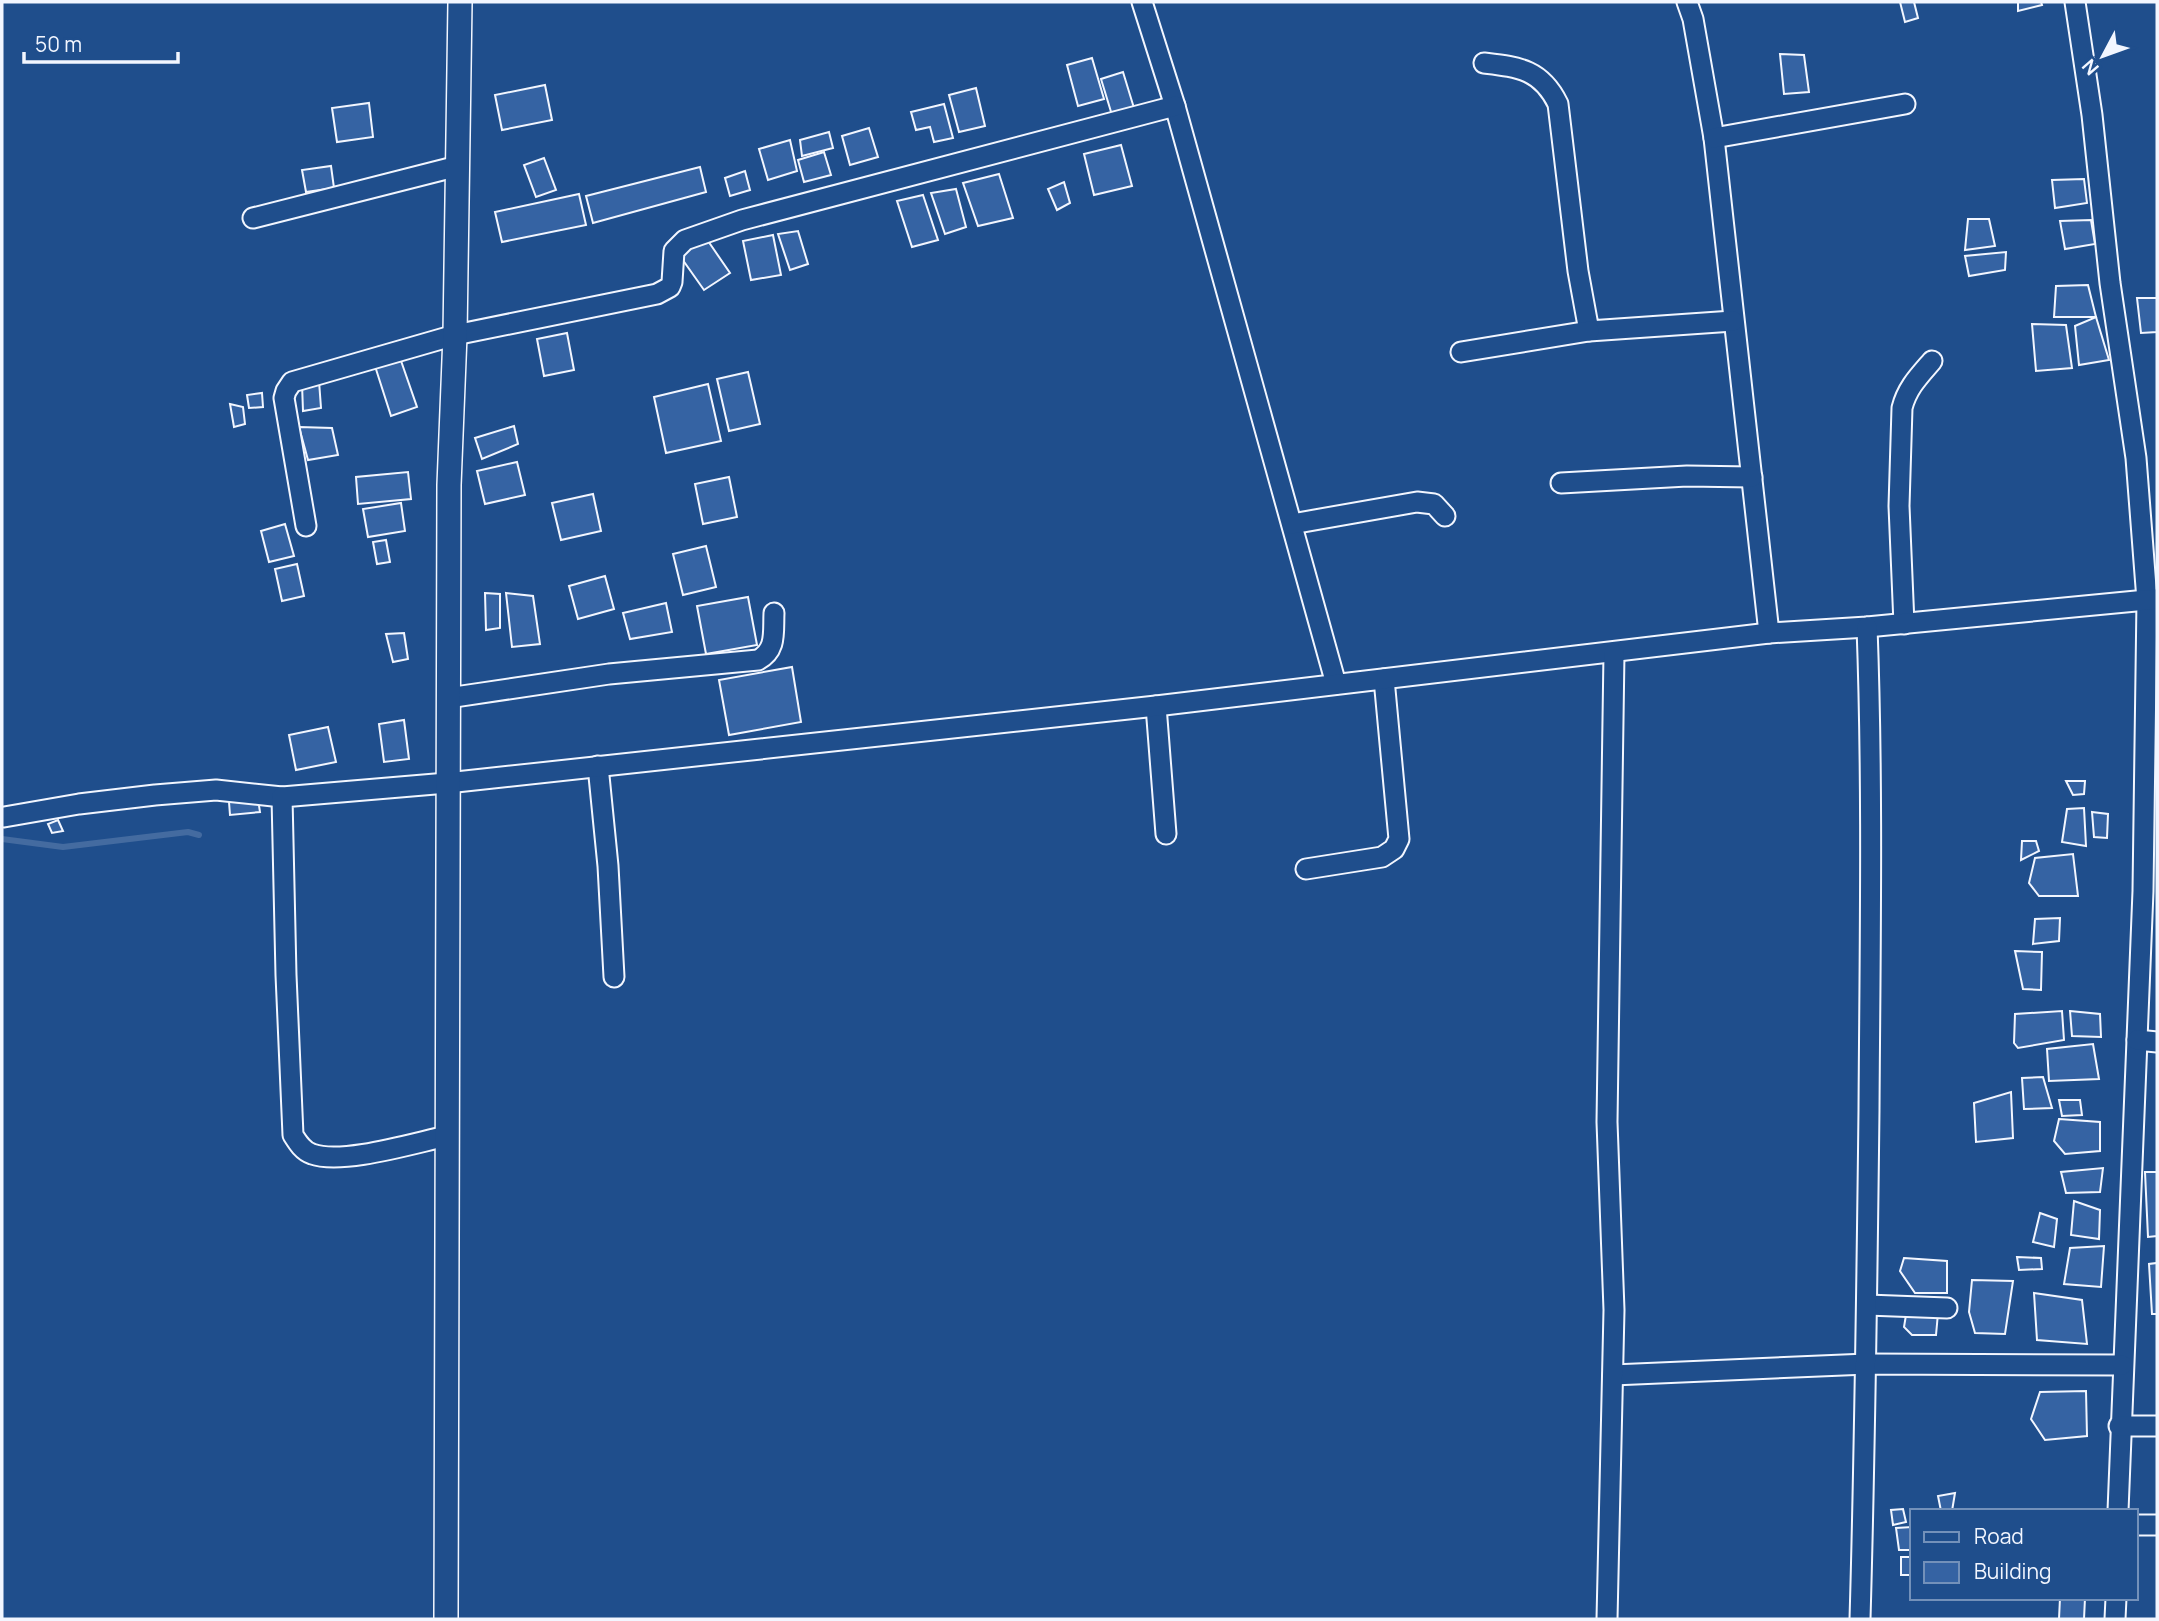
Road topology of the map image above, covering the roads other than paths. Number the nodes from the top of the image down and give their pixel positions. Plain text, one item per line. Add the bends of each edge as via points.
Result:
1 (460, 2) edge
2 (1142, 2) edge
3 (1687, 2) edge
4 (2076, 2) edge
5 (1484, 63) dead end
6 (1905, 104) dead end
7 (1175, 106) junction
8 (1714, 138) junction
9 (458, 166) junction
10 (253, 218) dead end
11 (1733, 321) junction
12 (1589, 331) junction
13 (455, 335) junction
14 (1461, 352) dead end
15 (1932, 361) dead end
16 (1752, 477) junction
17 (1561, 483) dead end
18 (1446, 516) dead end
19 (1292, 524) junction
20 (306, 526) dead end
21 (2152, 600) edge
22 (774, 613) dead end
23 (1904, 624) junction
24 (1867, 627) junction
25 (1769, 633) junction
26 (1614, 653) junction
27 (1384, 678) junction
28 (1336, 684) junction
29 (448, 698) junction
30 (1156, 706) junction
31 (2152, 714) edge
32 (598, 766) junction
33 (447, 782) junction
34 (282, 797) junction
35 (4, 817) dead end
36 (1166, 834) dead end
37 (1306, 869) dead end
38 (2150, 890) edge
39 (614, 977) dead end
40 (2137, 1040) junction
41 (2157, 1042) edge
42 (447, 1136) junction
43 (1867, 1305) junction
44 (1947, 1308) dead end
45 (1867, 1364) junction
46 (2122, 1365) junction
47 (1613, 1375) junction
48 (2119, 1426) junction
49 (2157, 1426) edge
50 (2118, 1509) edge
51 (2138, 1525) edge
52 (2157, 1525) edge
53 (2116, 1600) edge
54 (446, 1619) edge
55 (1607, 1619) edge
56 (1860, 1619) edge
57 (2115, 1619) edge

1 - 9 street
2 - 7 street
3 - 8 street
4 - 21 street
5 - 12 street via 1530,72 1544,82 1558,104
6 - 8 street
7 - 13 street via 742,220 685,240 674,251 670,287 657,295
7 - 19 street
8 - 11 street
9 - 10 street
9 - 13 street
11 - 12 street
11 - 16 street
12 - 14 street
13 - 20 street via 288,386 284,398
13 - 29 street
15 - 23 street via 1912,385 1902,408 1899,506
16 - 17 street
16 - 25 street
18 - 19 street via 1434,504 1417,502
19 - 28 street
21 - 23 street
21 - 31 street
22 - 29 street via 773,645 758,660 609,674
23 - 24 street
24 - 25 street
24 - 43 street via 1871,744
25 - 26 street
26 - 27 street
26 - 47 street via 1607,1122
27 - 28 street
27 - 37 street via 1397,844 1382,858
28 - 30 street
29 - 33 street
30 - 32 street
30 - 36 street
31 - 38 street
32 - 33 street
32 - 39 street
33 - 34 street
33 - 42 street
34 - 35 street via 216,790
34 - 42 street via 293,1135 304,1150 329,1157
38 - 40 street
40 - 41 street
40 - 46 street
42 - 54 street
43 - 44 street
43 - 45 street
45 - 46 street
45 - 47 street
45 - 56 street
46 - 48 street
47 - 55 street
48 - 49 street
48 - 50 street
51 - 52 street
53 - 57 street

